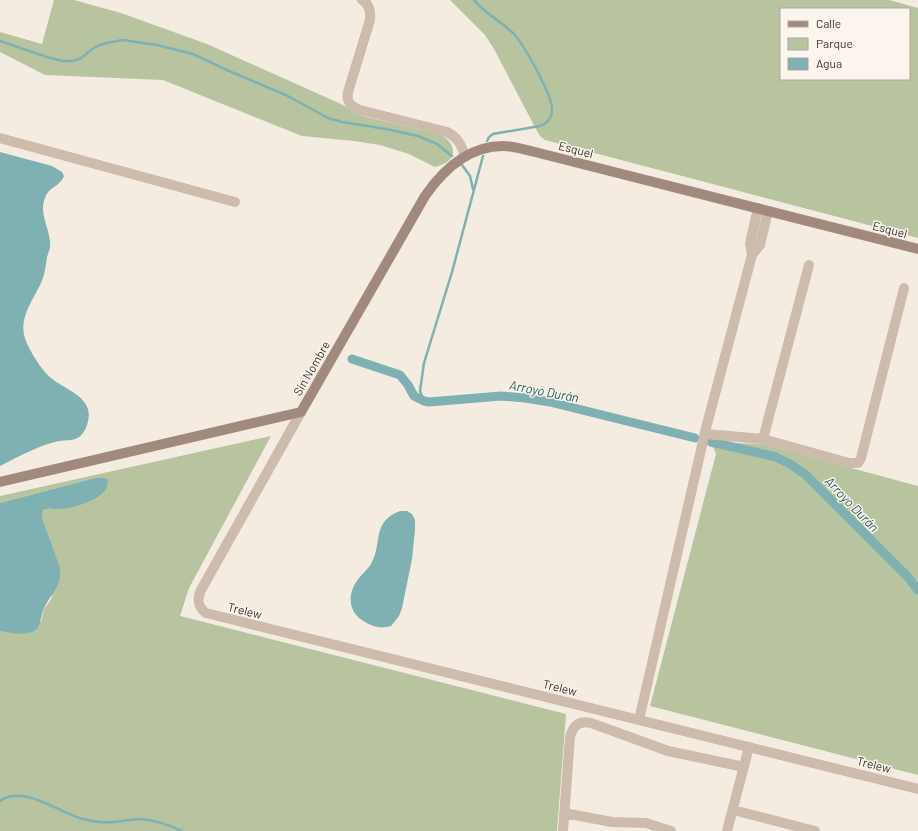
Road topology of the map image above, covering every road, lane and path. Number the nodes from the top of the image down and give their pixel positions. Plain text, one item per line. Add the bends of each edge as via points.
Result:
1 (362, 0) edge
2 (0, 138) edge
3 (465, 156) junction
4 (235, 202) dead end
5 (758, 208) junction
6 (768, 211) junction
7 (918, 249) edge
8 (752, 255) junction
9 (809, 265) dead end
10 (904, 288) dead end
11 (301, 412) junction
12 (705, 434) junction
13 (763, 439) junction
14 (0, 482) edge
15 (199, 605) joint
16 (638, 720) junction
17 (749, 747) junction
18 (744, 767) junction
19 (918, 789) edge
20 (733, 810) junction
21 (564, 813) junction
22 (563, 831) edge
23 (671, 831) edge
24 (727, 831) edge
25 (815, 831) edge

1 - 3 street via 369,7 370,20 347,101 360,110 447,132 460,141
2 - 4 street
3 - 5 main road, Esquel via 503,146 517,148
3 - 11 main road, Sin Nombre via 442,174 425,196
5 - 6 main road, Esquel
5 - 8 street via 750,244
6 - 7 main road, Esquel
6 - 8 street via 760,245
8 - 12 street
9 - 13 street
10 - 13 street via 860,461 849,463
11 - 14 main road
11 - 15 street, Sin Nombre via 201,590
12 - 13 street
12 - 16 street
15 - 16 street, Trelew via 212,615
16 - 17 street, Trelew
17 - 18 street
17 - 19 street, Trelew
18 - 20 street
18 - 21 street via 668,751 582,722 575,726 570,737
20 - 24 street
20 - 25 street
21 - 22 street
21 - 23 street via 612,822 646,823

